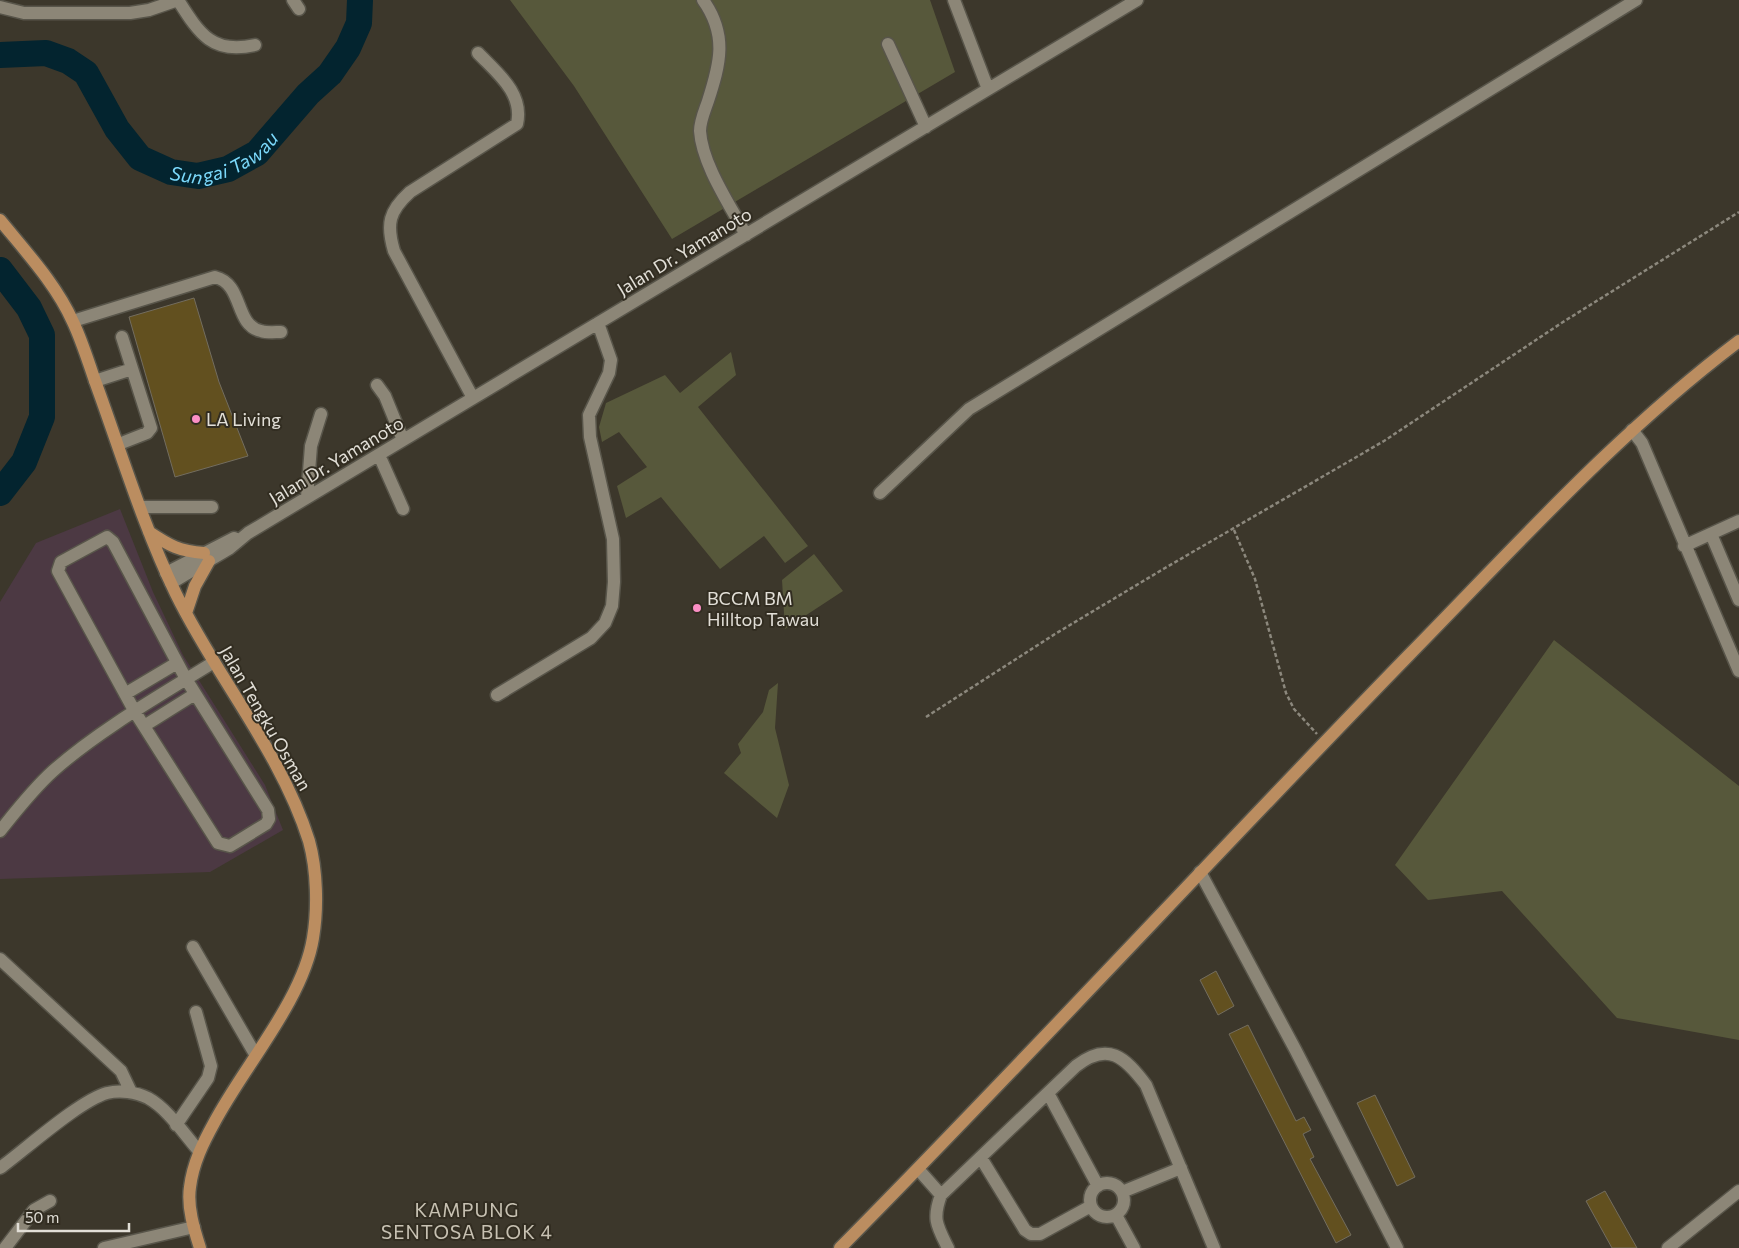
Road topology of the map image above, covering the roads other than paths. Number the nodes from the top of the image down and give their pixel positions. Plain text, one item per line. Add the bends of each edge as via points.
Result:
1 (178, 0) edge
2 (704, 0) edge
3 (954, 0) edge
4 (1137, 0) edge
5 (1636, 0) edge
6 (0, 7) edge
7 (888, 44) dead end
8 (255, 45) dead end
9 (478, 53) dead end
10 (988, 89) junction
11 (926, 127) junction
12 (0, 220) edge
13 (746, 234) junction
14 (73, 321) junction
15 (598, 323) junction
16 (281, 332) dead end
17 (122, 337) dead end
18 (1739, 341) edge
19 (132, 368) junction
20 (95, 381) junction
21 (377, 385) dead end
22 (473, 398) junction
23 (321, 414) dead end
24 (1632, 430) junction
25 (404, 440) junction
26 (119, 444) junction
27 (379, 455) junction
28 (880, 493) dead end
29 (307, 497) junction
30 (141, 507) junction
31 (212, 507) dead end
32 (403, 509) dead end
33 (1739, 521) edge
34 (149, 532) junction
35 (1711, 534) junction
36 (1684, 546) junction
37 (206, 557) junction
38 (169, 578) junction
39 (1739, 600) edge
40 (186, 613) junction
41 (214, 662) junction
42 (177, 663) junction
43 (1739, 671) edge
44 (186, 679) junction
45 (126, 694) junction
46 (195, 694) junction
47 (497, 695) dead end
48 (135, 712) junction
49 (144, 726) junction
50 (0, 831) edge
51 (1200, 872) junction
52 (193, 947) dead end
53 (0, 959) edge
54 (196, 1012) dead end
55 (255, 1054) junction
56 (131, 1092) junction
57 (1048, 1093) junction
58 (176, 1125) junction
59 (199, 1151) junction
60 (981, 1158) junction
61 (3, 1161) edge
62 (1181, 1168) junction
63 (918, 1169) junction
64 (1098, 1186) junction
65 (1739, 1191) edge
66 (1122, 1192) junction
67 (941, 1195) junction
68 (50, 1201) dead end
69 (1091, 1206) junction
70 (1116, 1215) junction
71 (194, 1228) junction
72 (144, 1244) edge
73 (5, 1248) edge
74 (104, 1248) edge
75 (200, 1248) edge
76 (840, 1248) edge
77 (948, 1248) edge
78 (1134, 1248) edge
79 (1214, 1248) edge
80 (1397, 1248) edge
81 (1668, 1248) edge

1 - 6 street via 149,10 130,12 24,12
1 - 8 street via 194,25 214,43 226,48
2 - 13 street via 720,41 719,68 700,128 702,141 706,158
3 - 10 street
4 - 10 street, Jalan Dr. Yamanoto
5 - 28 street via 969,409
7 - 11 street
9 - 22 street via 510,86 517,100 517,124 397,203 391,218 390,235 394,251
10 - 11 street, Jalan Dr. Yamanoto
11 - 13 street, Jalan Dr. Yamanoto
12 - 14 main road, Jalan Tengku Osman via 52,284
13 - 15 street, Jalan Dr. Yamanoto
14 - 16 street via 215,276 224,279 232,288 246,320 259,331
14 - 20 main road, Jalan Tengku Osman
15 - 22 street, Jalan Dr. Yamanoto
15 - 47 street via 611,360 609,374 589,415 590,438 613,539 612,606 605,623 591,638
17 - 19 street
18 - 24 main road
19 - 20 street
19 - 26 street via 151,428 147,433
20 - 26 main road, Jalan Tengku Osman
21 - 25 street
22 - 25 street, Jalan Dr. Yamanoto
23 - 29 street via 311,446
24 - 36 street via 1642,442
24 - 51 main road via 1547,512
25 - 27 street, Jalan Dr. Yamanoto
26 - 30 main road, Jalan Tengku Osman
27 - 29 street, Jalan Dr. Yamanoto
27 - 32 street
29 - 37 street, Jalan Dr. Yamanoto via 248,533 226,541
30 - 31 street
30 - 34 main road, Jalan Tengku Osman
33 - 35 street
34 - 37 main road via 170,547
34 - 38 main road, Jalan Tengku Osman
35 - 36 street
35 - 39 street
36 - 43 street
37 - 38 street, Jalan Dr. Yamanoto
37 - 40 main road
38 - 40 main road, Jalan Tengku Osman
40 - 41 main road, Jalan Tengku Osman
41 - 44 street
41 - 55 main road, Jalan Tengku Osman via 294,802 310,845 313,867 314,936 307,965 296,989
42 - 44 street
42 - 45 street
42 - 45 street via 110,539 103,538 61,562 58,572
44 - 46 street
44 - 48 street
45 - 48 street
46 - 49 street
46 - 49 street via 268,810 266,824 230,846 218,843
48 - 49 street
48 - 50 street via 84,745 52,772
51 - 63 main road
51 - 80 street
52 - 55 street
53 - 56 street via 122,1071
54 - 58 street via 211,1066 208,1078
55 - 59 main road, Jalan Tengku Osman via 225,1100
56 - 58 street via 158,1105
56 - 61 street via 108,1093 94,1098
57 - 60 street
57 - 62 street via 1076,1066 1097,1053 1122,1058 1146,1085
57 - 64 street
58 - 59 street
59 - 71 main road, Jalan Tengku Osman via 189,1189
60 - 67 street
60 - 69 street via 1025,1230 1031,1234 1040,1234
62 - 66 street
62 - 79 street
63 - 67 street
63 - 76 main road
64 - 66 street via 1114,1184
64 - 69 street via 1091,1194
65 - 81 street
66 - 70 street via 1123,1207
67 - 77 street via 935,1211 936,1222
68 - 73 street via 34,1210
69 - 70 street via 1102,1216
70 - 78 street
71 - 72 street
71 - 75 main road, Jalan Tengku Osman
72 - 74 street

